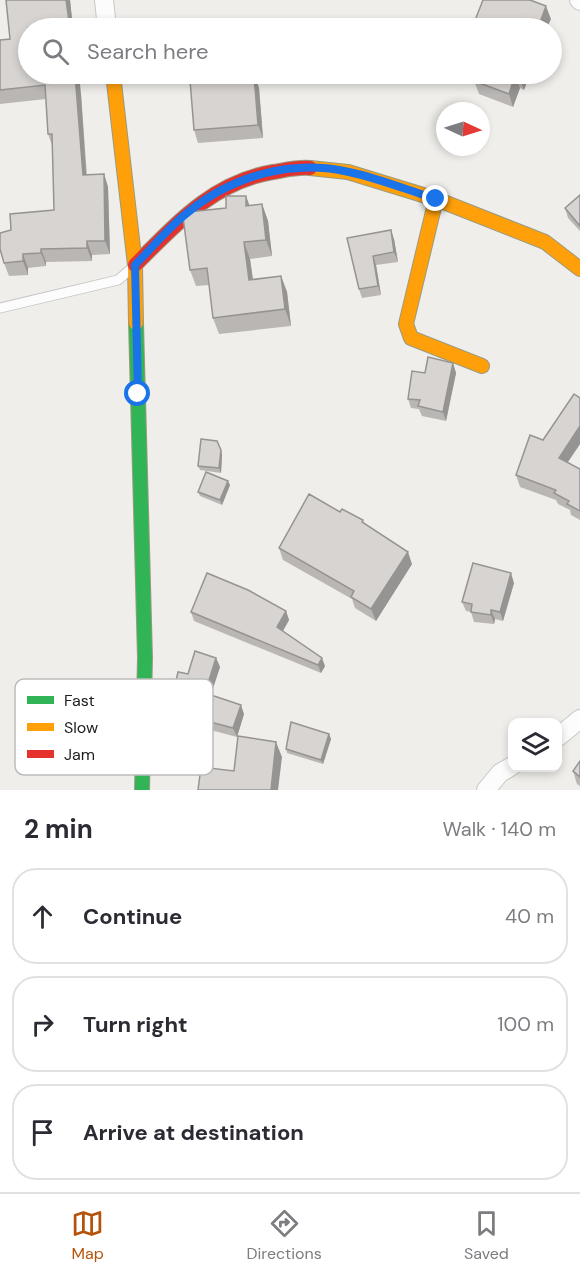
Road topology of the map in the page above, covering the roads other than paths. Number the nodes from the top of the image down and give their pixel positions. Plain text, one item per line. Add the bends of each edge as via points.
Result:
1 (104, 0) edge
2 (106, 18) edge
3 (113, 84) edge
4 (436, 199) junction
5 (135, 265) junction
6 (580, 267) edge
7 (0, 308) edge
8 (482, 366) dead end
9 (145, 679) edge
10 (580, 718) edge
11 (562, 734) edge
12 (508, 769) edge
13 (142, 775) edge
14 (142, 790) edge
15 (486, 790) edge

1 - 2 street
3 - 5 street
4 - 5 street via 348,172 301,167 250,176 217,191 186,214
4 - 6 street via 545,242
4 - 8 street via 406,324 411,338
5 - 7 lane via 118,279
5 - 9 street
10 - 11 street
12 - 15 street
13 - 14 street

